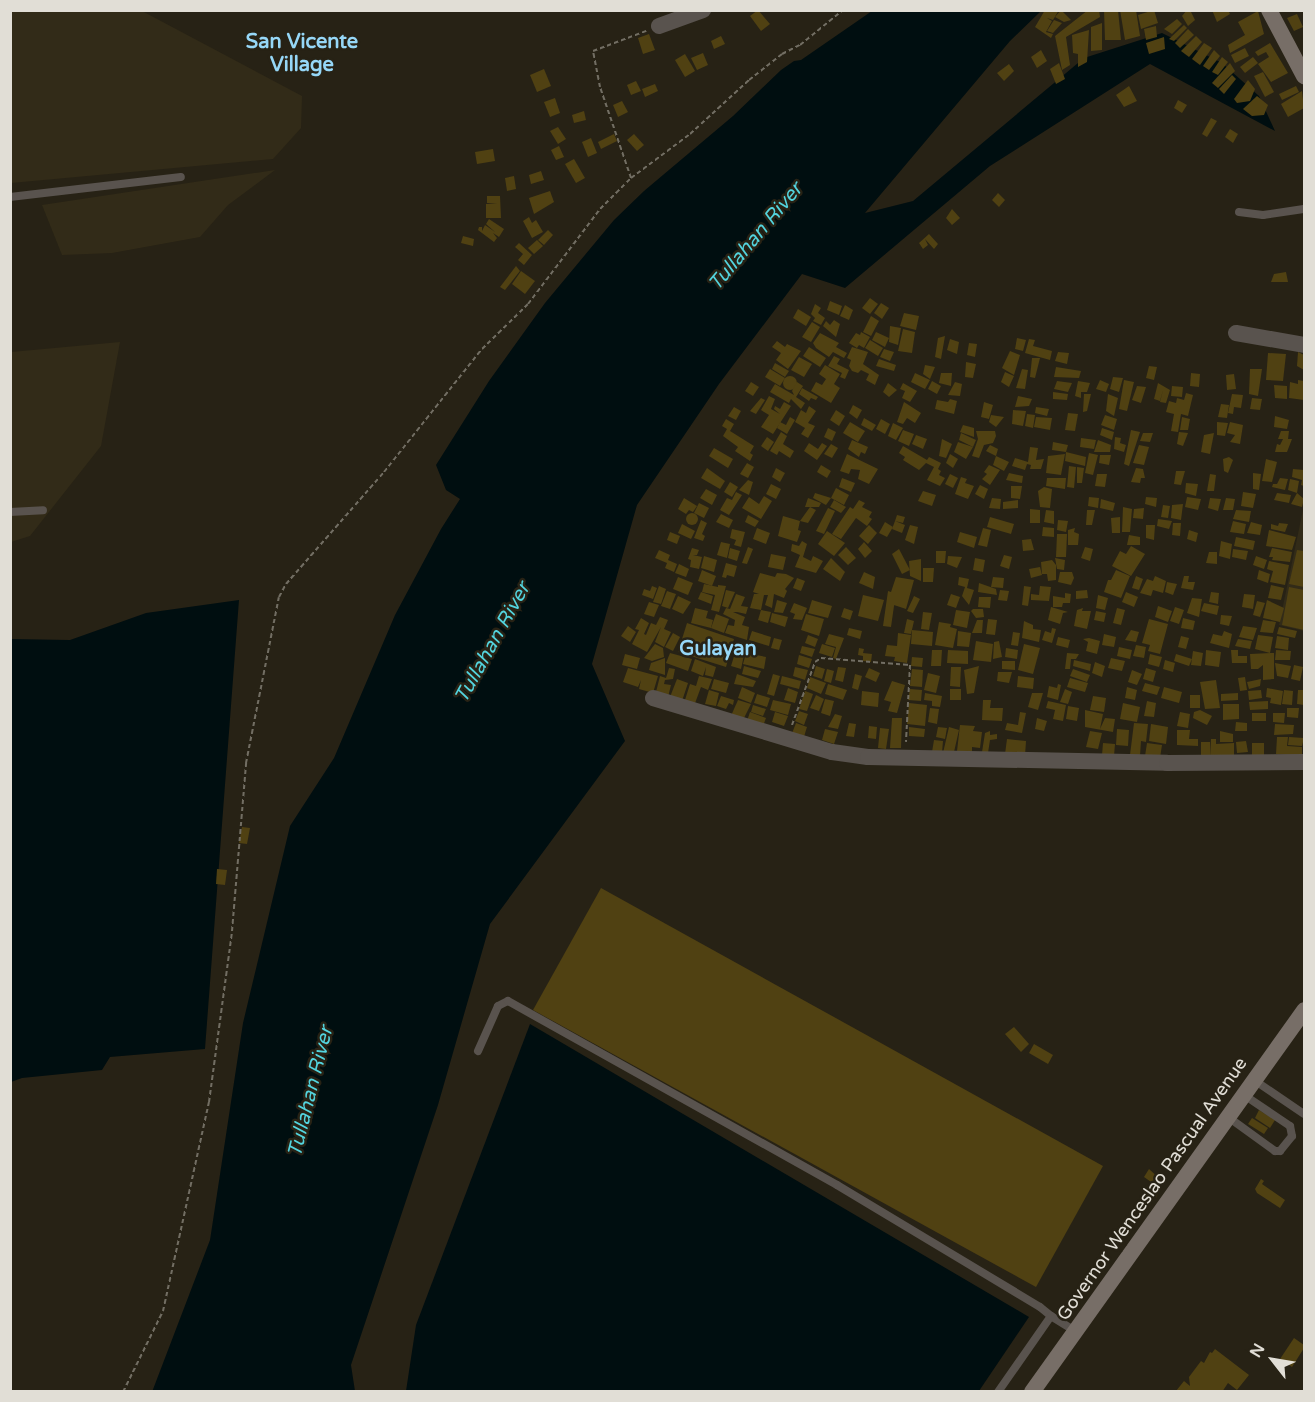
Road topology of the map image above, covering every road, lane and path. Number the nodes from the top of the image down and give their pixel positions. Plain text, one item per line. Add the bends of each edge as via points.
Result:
1 (703, 10) edge
2 (843, 10) edge
3 (1269, 10) edge
4 (659, 26) joint
5 (1305, 76) edge
6 (181, 177) dead end
7 (631, 178) junction
8 (10, 197) edge
9 (1305, 209) edge
10 (1239, 212) dead end
11 (1236, 333) dead end
12 (1305, 345) edge
13 (43, 510) dead end
14 (10, 512) edge
15 (653, 698) dead end
16 (788, 739) junction
17 (905, 758) junction
18 (1305, 762) edge
19 (1305, 1010) edge
20 (478, 1051) dead end
21 (1254, 1080) junction
22 (1244, 1095) junction
23 (1305, 1114) edge
24 (1228, 1117) junction
25 (1051, 1316) junction
26 (1075, 1331) junction
27 (123, 1392) edge
28 (998, 1392) edge
29 (1032, 1392) edge

1 - 4 street
2 - 7 path via 800,45 782,54 690,134
3 - 5 main road
4 - 7 path via 593,51 600,87
6 - 8 lane
7 - 27 path via 600,209 528,304 482,349 279,597 246,763 232,932 207,1112 163,1311
9 - 10 lane via 1263,215
11 - 12 street
13 - 14 lane
15 - 16 street
16 - 17 street via 832,752
16 - 17 path via 800,697 815,662 821,658 910,665
17 - 18 street
19 - 21 main road, Governor Wenceslao Pascual Avenue
20 - 25 lane via 498,1006 508,1001 837,1185
21 - 22 main road, Governor Wenceslao Pascual Avenue
21 - 23 lane
22 - 24 main road, Governor Wenceslao Pascual Avenue
22 - 24 lane via 1290,1126 1292,1136 1280,1151 1275,1151
24 - 26 main road, Governor Wenceslao Pascual Avenue
25 - 26 lane
25 - 28 lane
26 - 29 main road, Governor Wenceslao Pascual Avenue

